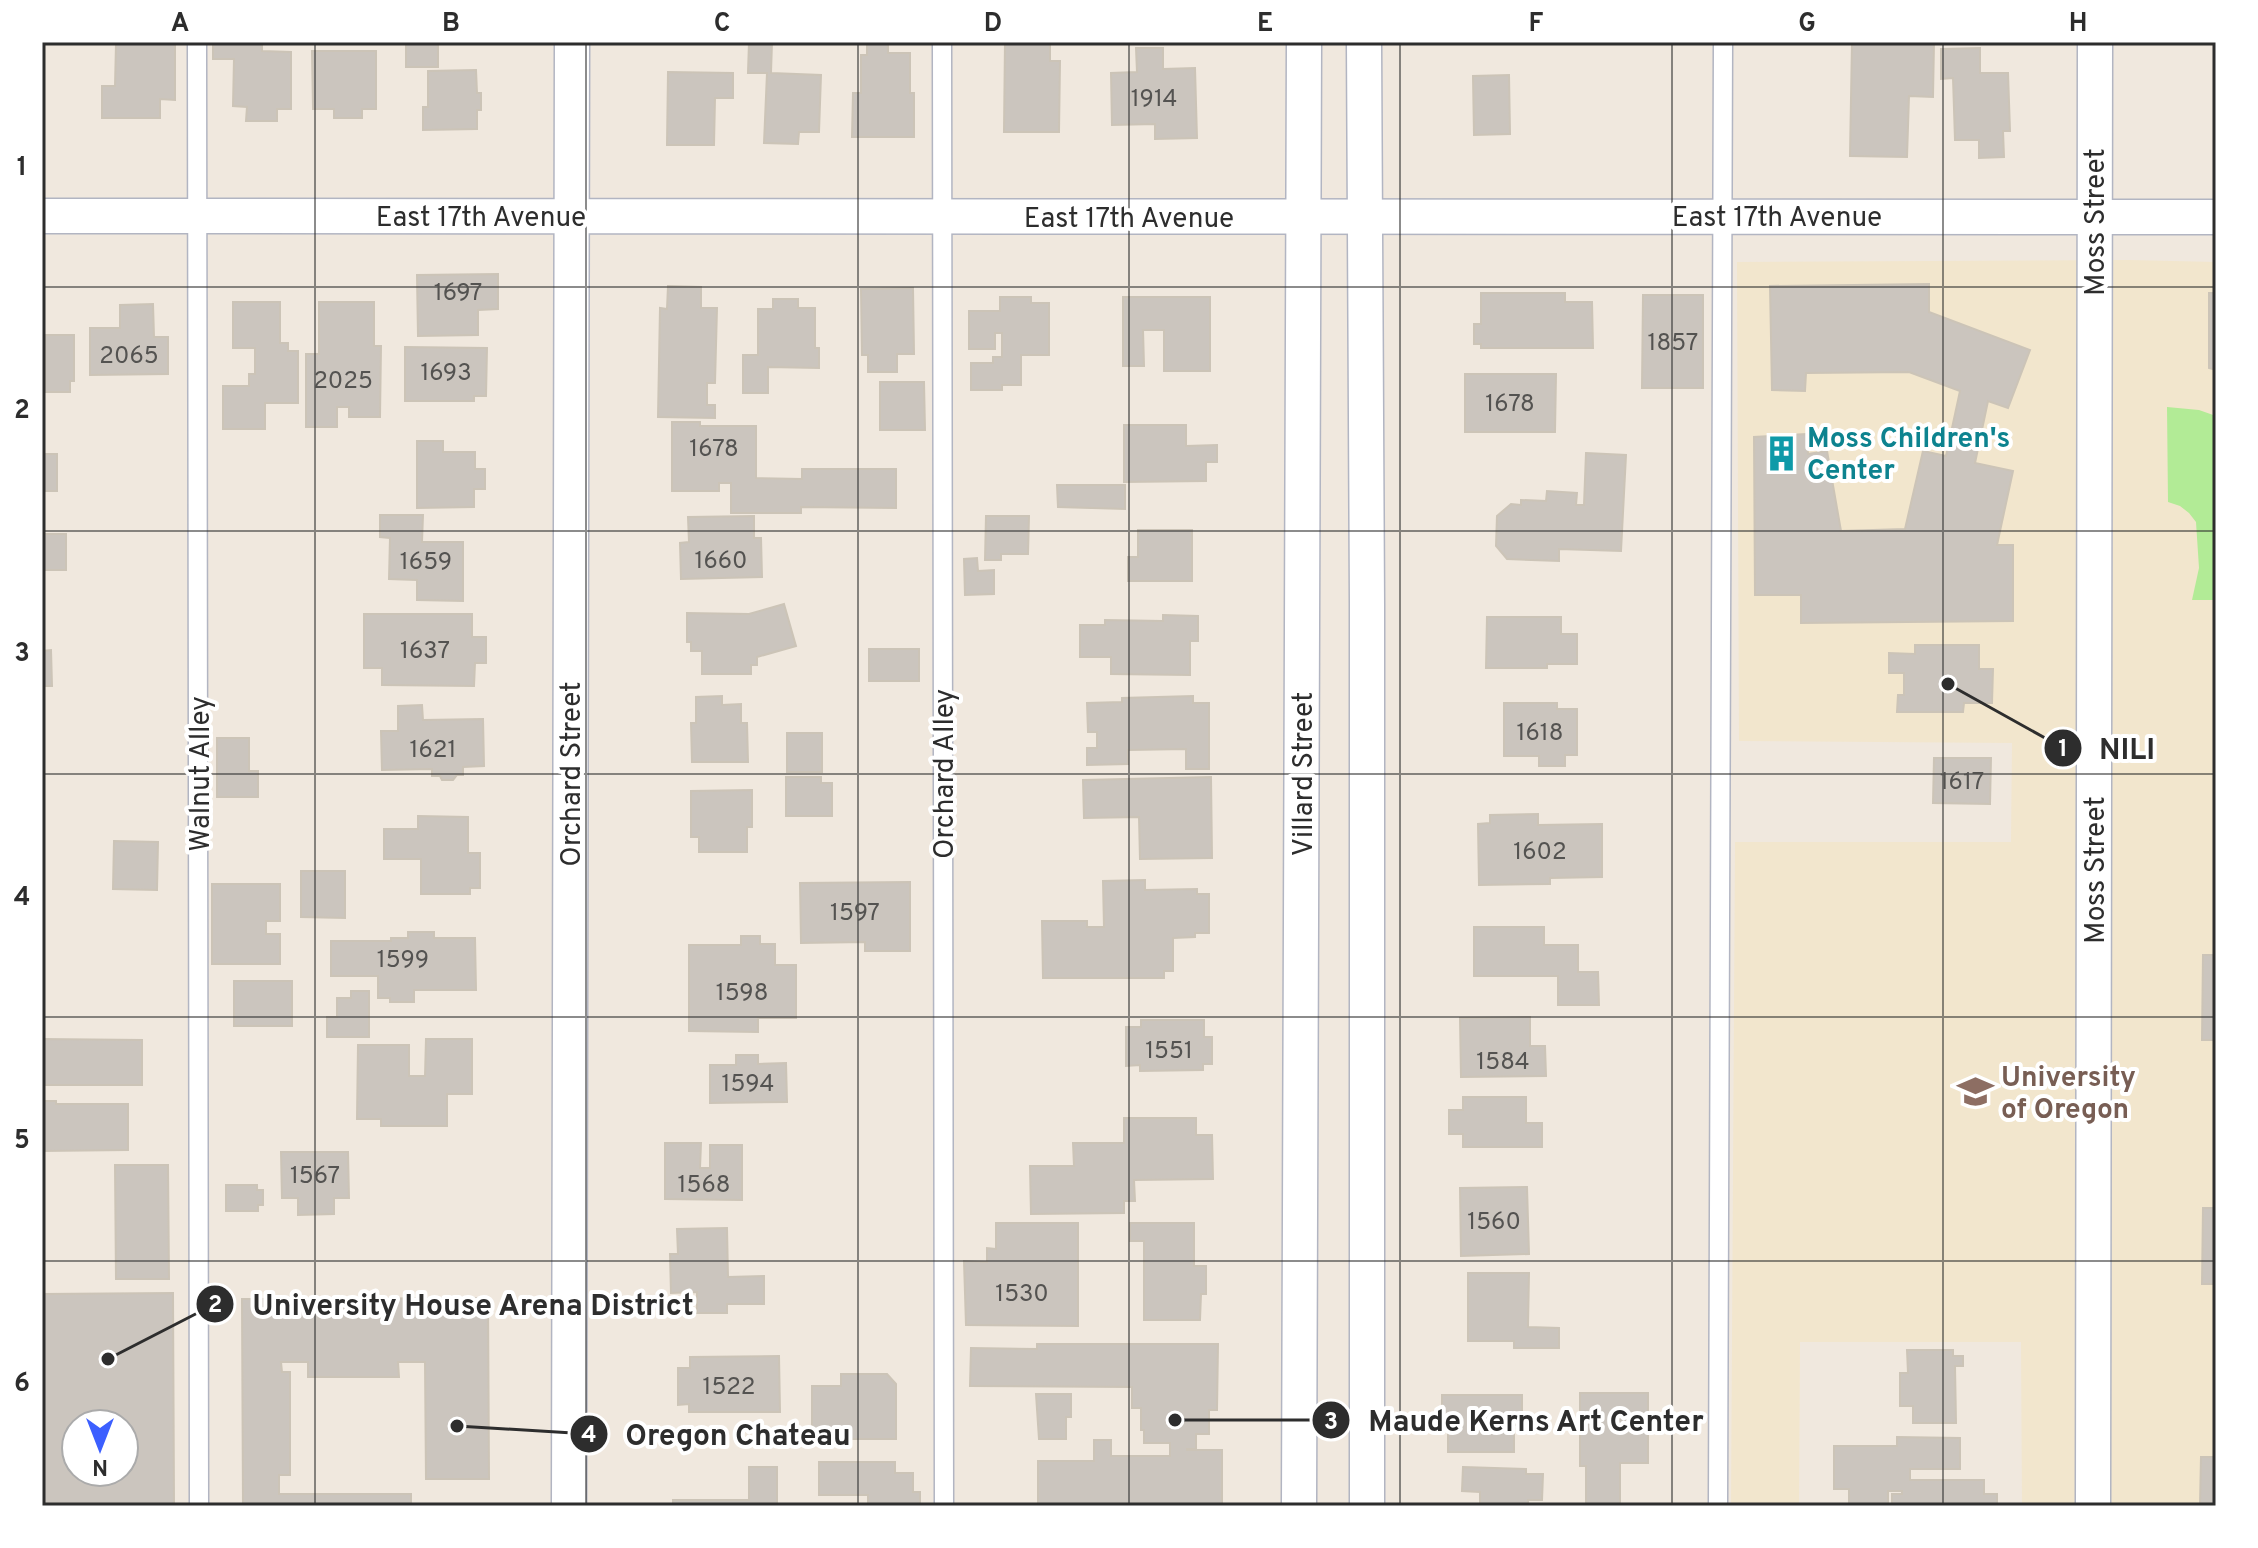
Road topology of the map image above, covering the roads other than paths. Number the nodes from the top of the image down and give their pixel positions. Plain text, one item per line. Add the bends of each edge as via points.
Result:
1 (197, 42) edge
2 (572, 42) edge
3 (942, 42) edge
4 (1304, 42) edge
5 (1364, 42) edge
6 (1723, 42) edge
7 (2095, 42) edge
8 (42, 216) edge
9 (197, 216) junction
10 (572, 216) junction
11 (942, 216) junction
12 (1365, 216) junction
13 (1722, 216) junction
14 (2095, 216) junction
15 (1303, 217) junction
16 (2216, 217) edge
17 (199, 1506) edge
18 (569, 1506) edge
19 (944, 1506) edge
20 (1299, 1506) edge
21 (1367, 1506) edge
22 (1718, 1506) edge
23 (2093, 1506) edge

1 - 9 lane, Walnut Alley
2 - 10 street, Orchard Street
3 - 11 lane, Orchard Alley
4 - 15 street, Villard Street
5 - 12 street
6 - 13 lane
7 - 14 street, Moss Street
8 - 9 street, East 17th Avenue
9 - 10 street, East 17th Avenue
9 - 17 lane, Walnut Alley
10 - 11 street, East 17th Avenue
10 - 18 street, Orchard Street
11 - 15 street, East 17th Avenue
11 - 19 lane, Orchard Alley
12 - 13 street, East 17th Avenue
12 - 15 street, East 17th Avenue
12 - 21 street
13 - 14 street, East 17th Avenue
13 - 22 lane
14 - 16 street, East 17th Avenue
14 - 23 street, Moss Street
15 - 20 street, Villard Street

